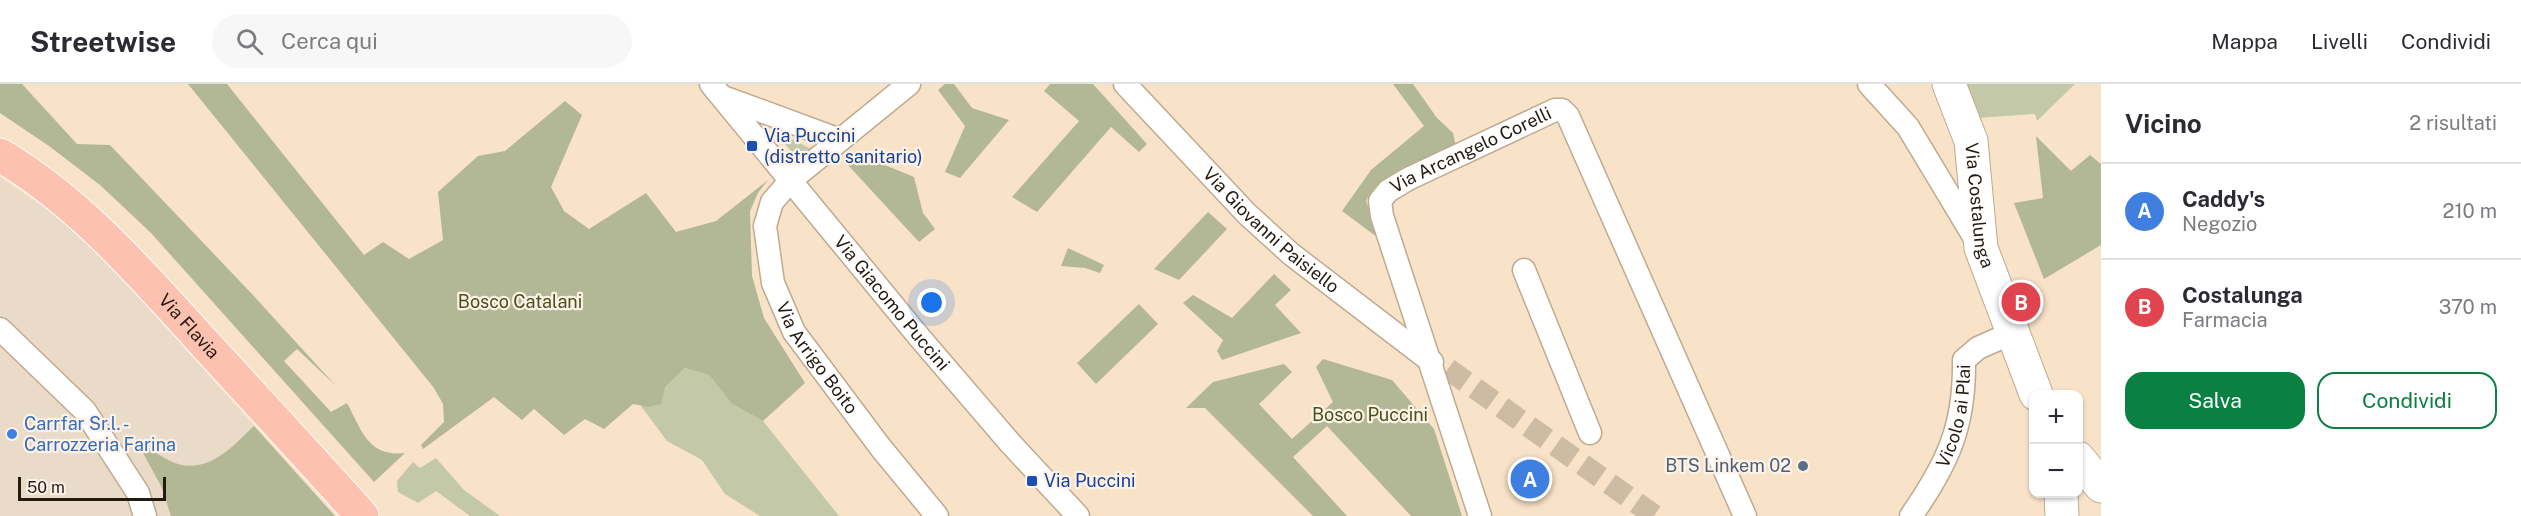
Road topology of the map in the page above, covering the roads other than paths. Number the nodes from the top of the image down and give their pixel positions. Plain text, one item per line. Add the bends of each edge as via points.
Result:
1 (909, 84) edge
2 (1125, 84) edge
3 (1869, 84) edge
4 (1949, 84) edge
5 (716, 90) edge
6 (840, 140) junction
7 (0, 155) edge
8 (791, 180) junction
9 (1981, 248) junction
10 (1524, 270) dead end
11 (0, 329) edge
12 (2012, 333) junction
13 (1443, 370) junction
14 (2034, 390) edge
15 (1590, 433) dead end
16 (2083, 463) edge
17 (2101, 486) edge
18 (2061, 498) edge
19 (1068, 513) edge
20 (145, 516) edge
21 (362, 516) edge
22 (937, 516) edge
23 (1480, 516) edge
24 (1745, 516) edge
25 (1911, 516) edge
26 (2062, 516) edge

1 - 6 street, Via Arrigo Boito
2 - 13 street, Via Giovanni Paisiello via 1240,207 1291,254
3 - 9 street via 1908,127
4 - 9 street, Via Costalunga via 1971,141
5 - 6 street
5 - 8 street, Via Giacomo Puccini
6 - 8 street, Via Arrigo Boito
7 - 21 main road, Via Flavia via 82,215 136,267
8 - 19 street, Via Giacomo Puccini
8 - 22 street, Via Arrigo Boito via 772,202 765,226 772,283 794,332
9 - 12 street, Via Costalunga
10 - 15 street
11 - 20 street via 85,411 138,493
12 - 14 street, Via Costalunga
12 - 25 street, Vicolo ai Plai via 1978,348 1964,360 1965,382 1952,446
13 - 23 street, Via Arcangelo Corelli
13 - 24 street, Via Arcangelo Corelli via 1408,292 1380,201 1388,190 1408,179 1562,110 1568,116
16 - 17 street
18 - 26 street

